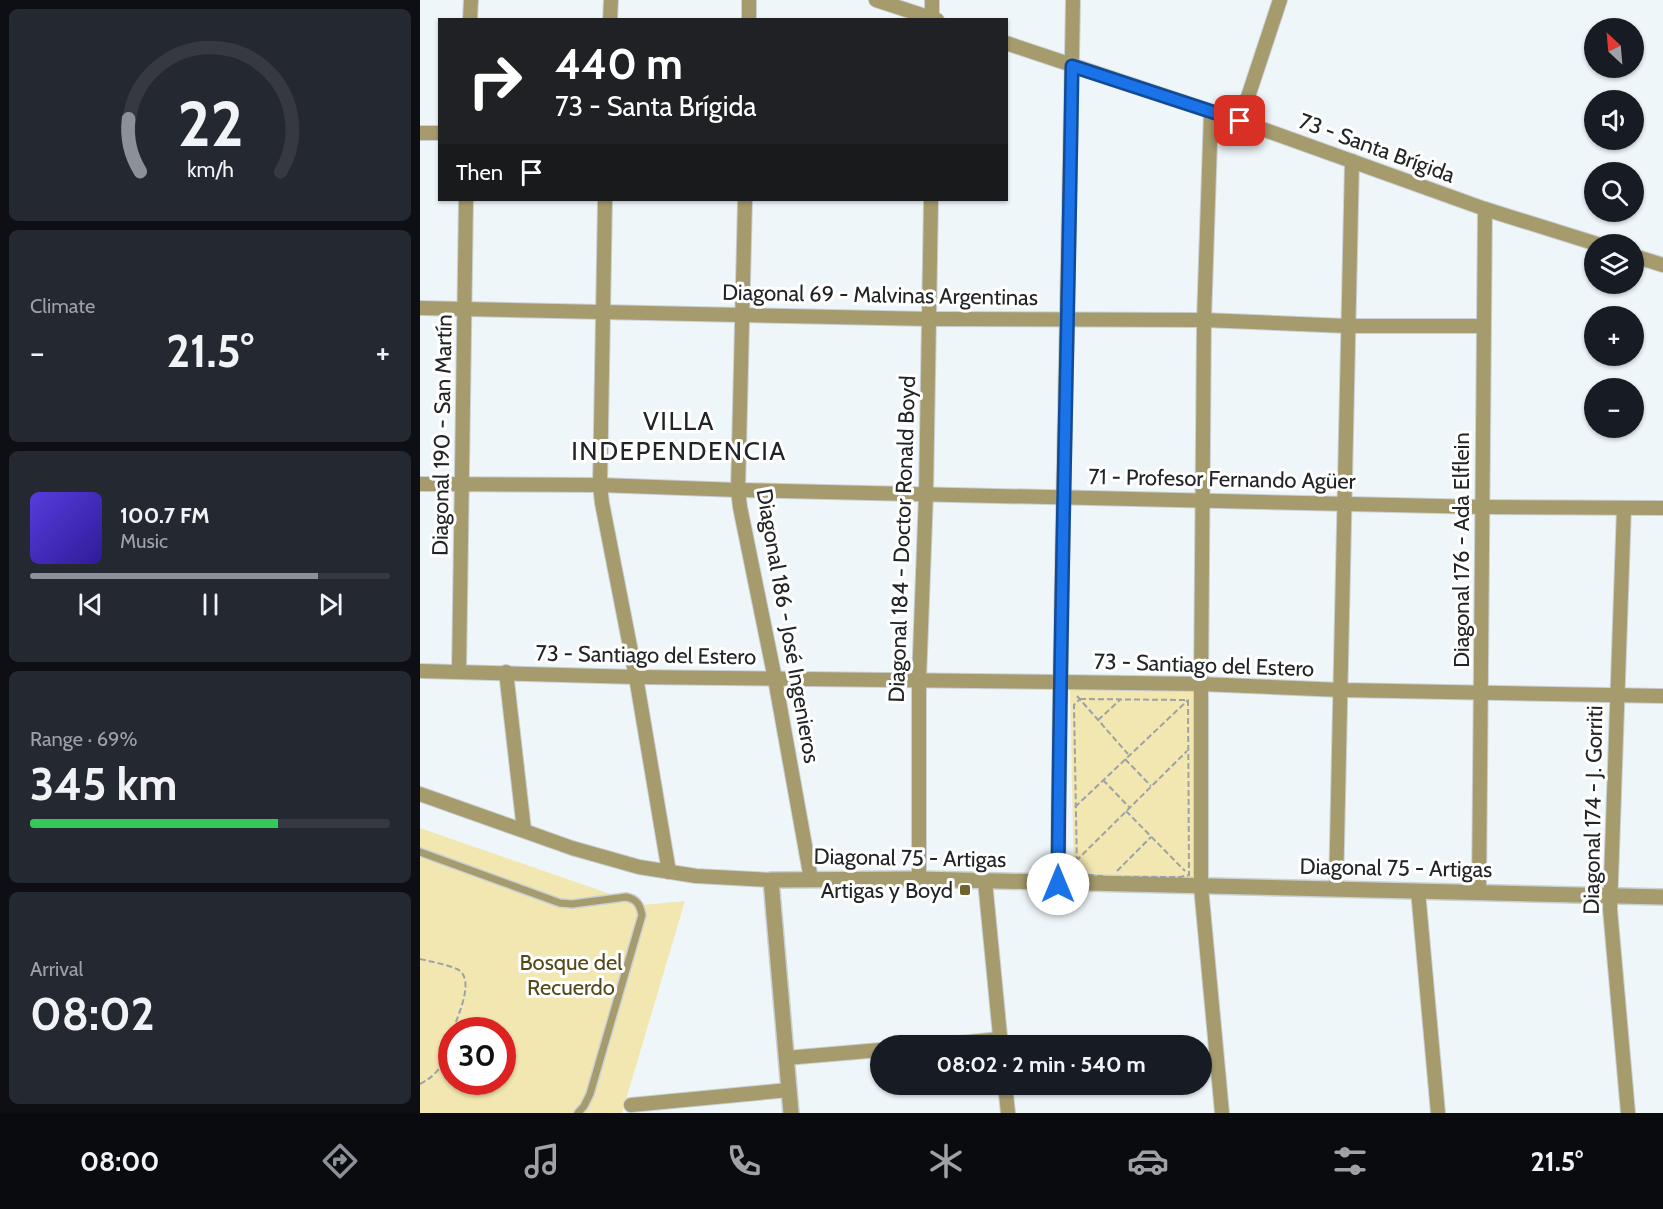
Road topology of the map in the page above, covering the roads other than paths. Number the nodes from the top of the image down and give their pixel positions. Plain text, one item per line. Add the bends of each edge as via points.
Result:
1 (471, 0) edge
2 (610, 0) edge
3 (749, 0) edge
4 (876, 0) edge
5 (932, 0) edge
6 (1073, 0) edge
7 (1280, 0) edge
8 (470, 18) edge
9 (610, 18) edge
10 (748, 18) edge
11 (930, 18) edge
12 (933, 18) edge
13 (1008, 44) edge
14 (1072, 66) junction
15 (1211, 112) junction
16 (1240, 121) junction
17 (420, 133) edge
18 (438, 133) edge
19 (1352, 161) junction
20 (466, 201) edge
21 (605, 201) edge
22 (745, 201) edge
23 (932, 201) edge
24 (1485, 209) junction
25 (1584, 240) edge
26 (1644, 259) edge
27 (1663, 266) edge
28 (420, 309) edge
29 (464, 310) junction
30 (604, 312) junction
31 (743, 315) junction
32 (929, 319) junction
33 (1068, 319) junction
34 (1204, 320) junction
35 (1347, 326) junction
36 (1483, 326) junction
37 (420, 484) edge
38 (600, 485) junction
39 (463, 486) junction
40 (738, 490) junction
41 (926, 494) junction
42 (1065, 496) junction
43 (1203, 500) junction
44 (1343, 503) junction
45 (1483, 507) junction
46 (1624, 508) junction
47 (1663, 508) edge
48 (420, 671) edge
49 (459, 672) junction
50 (506, 672) junction
51 (636, 678) junction
52 (775, 679) junction
53 (918, 680) junction
54 (1060, 682) junction
55 (1201, 684) junction
56 (1341, 690) junction
57 (1481, 692) junction
58 (1616, 695) junction
59 (1663, 696) edge
60 (420, 795) edge
61 (524, 830) junction
62 (420, 852) edge
63 (669, 872) junction
64 (811, 879) junction
65 (919, 879) junction
66 (771, 880) junction
67 (985, 881) junction
68 (1058, 884) junction
69 (1201, 887) junction
70 (1336, 889) junction
71 (1419, 891) junction
72 (1479, 891) junction
73 (1611, 896) junction
74 (1663, 897) edge
75 (1000, 1035) edge
76 (870, 1051) edge
77 (786, 1058) junction
78 (789, 1090) junction
79 (1006, 1095) edge
80 (631, 1105) dead end
81 (578, 1113) edge
82 (791, 1113) edge
83 (1008, 1113) edge
84 (1222, 1113) edge
85 (1438, 1113) edge
86 (1628, 1113) edge

1 - 8 street
2 - 9 street
3 - 10 street
4 - 11 street
5 - 12 street
6 - 14 street
7 - 16 street
13 - 14 street, 73 - Santa Brígida
14 - 15 street, 73 - Santa Brígida
14 - 33 street
15 - 16 street, 73 - Santa Brígida
15 - 34 street
16 - 19 street, 73 - Santa Brígida
17 - 18 street
19 - 24 street, 73 - Santa Brígida
19 - 35 street
20 - 29 street, Diagonal 190 - San Martín
21 - 30 street
22 - 31 street, Diagonal 186 - José Ingenieros
23 - 32 street, Diagonal 184 - Doctor Ronald Boyd
24 - 25 street, 73 - Santa Brígida
24 - 36 street, Diagonal 176 - Ada Elflein
26 - 27 street
28 - 29 street, Diagonal 69 - Malvinas Argentinas
29 - 30 street, Diagonal 69 - Malvinas Argentinas
29 - 39 street, Diagonal 190 - San Martín
30 - 31 street, Diagonal 69 - Malvinas Argentinas
30 - 38 street
31 - 32 street, Diagonal 69 - Malvinas Argentinas
31 - 40 street, Diagonal 186 - José Ingenieros
32 - 33 street, Diagonal 69 - Malvinas Argentinas
32 - 41 street, Diagonal 184 - Doctor Ronald Boyd
33 - 34 street, Diagonal 69 - Malvinas Argentinas
33 - 42 street
34 - 35 street, Diagonal 69 - Malvinas Argentinas
34 - 43 street
35 - 36 street, Diagonal 69 - Malvinas Argentinas
35 - 44 street
36 - 45 street, Diagonal 176 - Ada Elflein
37 - 39 street, 71 - Profesor Fernando Agüer
38 - 39 street, 71 - Profesor Fernando Agüer
38 - 40 street, 71 - Profesor Fernando Agüer
38 - 51 street
39 - 49 street, Diagonal 190 - San Martín
40 - 41 street, 71 - Profesor Fernando Agüer
40 - 52 street, Diagonal 186 - José Ingenieros
41 - 42 street, 71 - Profesor Fernando Agüer
41 - 53 street, Diagonal 184 - Doctor Ronald Boyd
42 - 43 street, 71 - Profesor Fernando Agüer
42 - 54 street
43 - 44 street, 71 - Profesor Fernando Agüer
43 - 55 street
44 - 45 street, 71 - Profesor Fernando Agüer
44 - 56 street
45 - 46 street, 71 - Profesor Fernando Agüer
45 - 57 street, Diagonal 176 - Ada Elflein
46 - 47 street, 71 - Profesor Fernando Agüer
46 - 58 street, Diagonal 174 - J. Gorriti
48 - 49 street, 73 - Santiago del Estero
49 - 50 street, 73 - Santiago del Estero
50 - 51 street, 73 - Santiago del Estero
50 - 61 street
51 - 52 street, 73 - Santiago del Estero
51 - 63 street
52 - 53 street, 73 - Santiago del Estero
52 - 64 street, Diagonal 186 - José Ingenieros
53 - 54 street, 73 - Santiago del Estero
53 - 65 street, Diagonal 184 - Doctor Ronald Boyd
54 - 55 street, 73 - Santiago del Estero
54 - 68 street
55 - 56 street, 73 - Santiago del Estero
55 - 69 street
56 - 57 street, 73 - Santiago del Estero
56 - 70 street
57 - 58 street, 73 - Santiago del Estero
57 - 72 street, Diagonal 176 - Ada Elflein
58 - 59 street, 73 - Santiago del Estero
58 - 73 street, Diagonal 174 - J. Gorriti
60 - 61 street, Diagonal 75 - Artigas
61 - 63 street, Diagonal 75 - Artigas via 572,848
62 - 81 lane via 560,903 626,897 639,904 642,915 590,1094
63 - 66 street, Diagonal 75 - Artigas
64 - 65 street, Diagonal 75 - Artigas
64 - 66 street, Diagonal 75 - Artigas
65 - 67 street, Diagonal 75 - Artigas
66 - 77 street
67 - 68 street, Diagonal 75 - Artigas
67 - 75 street
68 - 69 street, Diagonal 75 - Artigas
69 - 70 street, Diagonal 75 - Artigas
69 - 84 street
70 - 71 street, Diagonal 75 - Artigas
71 - 72 street, Diagonal 75 - Artigas
71 - 85 street
72 - 73 street, Diagonal 75 - Artigas
73 - 74 street, Diagonal 75 - Artigas
73 - 86 street, Diagonal 174 - J. Gorriti
76 - 77 street
77 - 78 street
78 - 80 street
78 - 82 street
79 - 83 street

